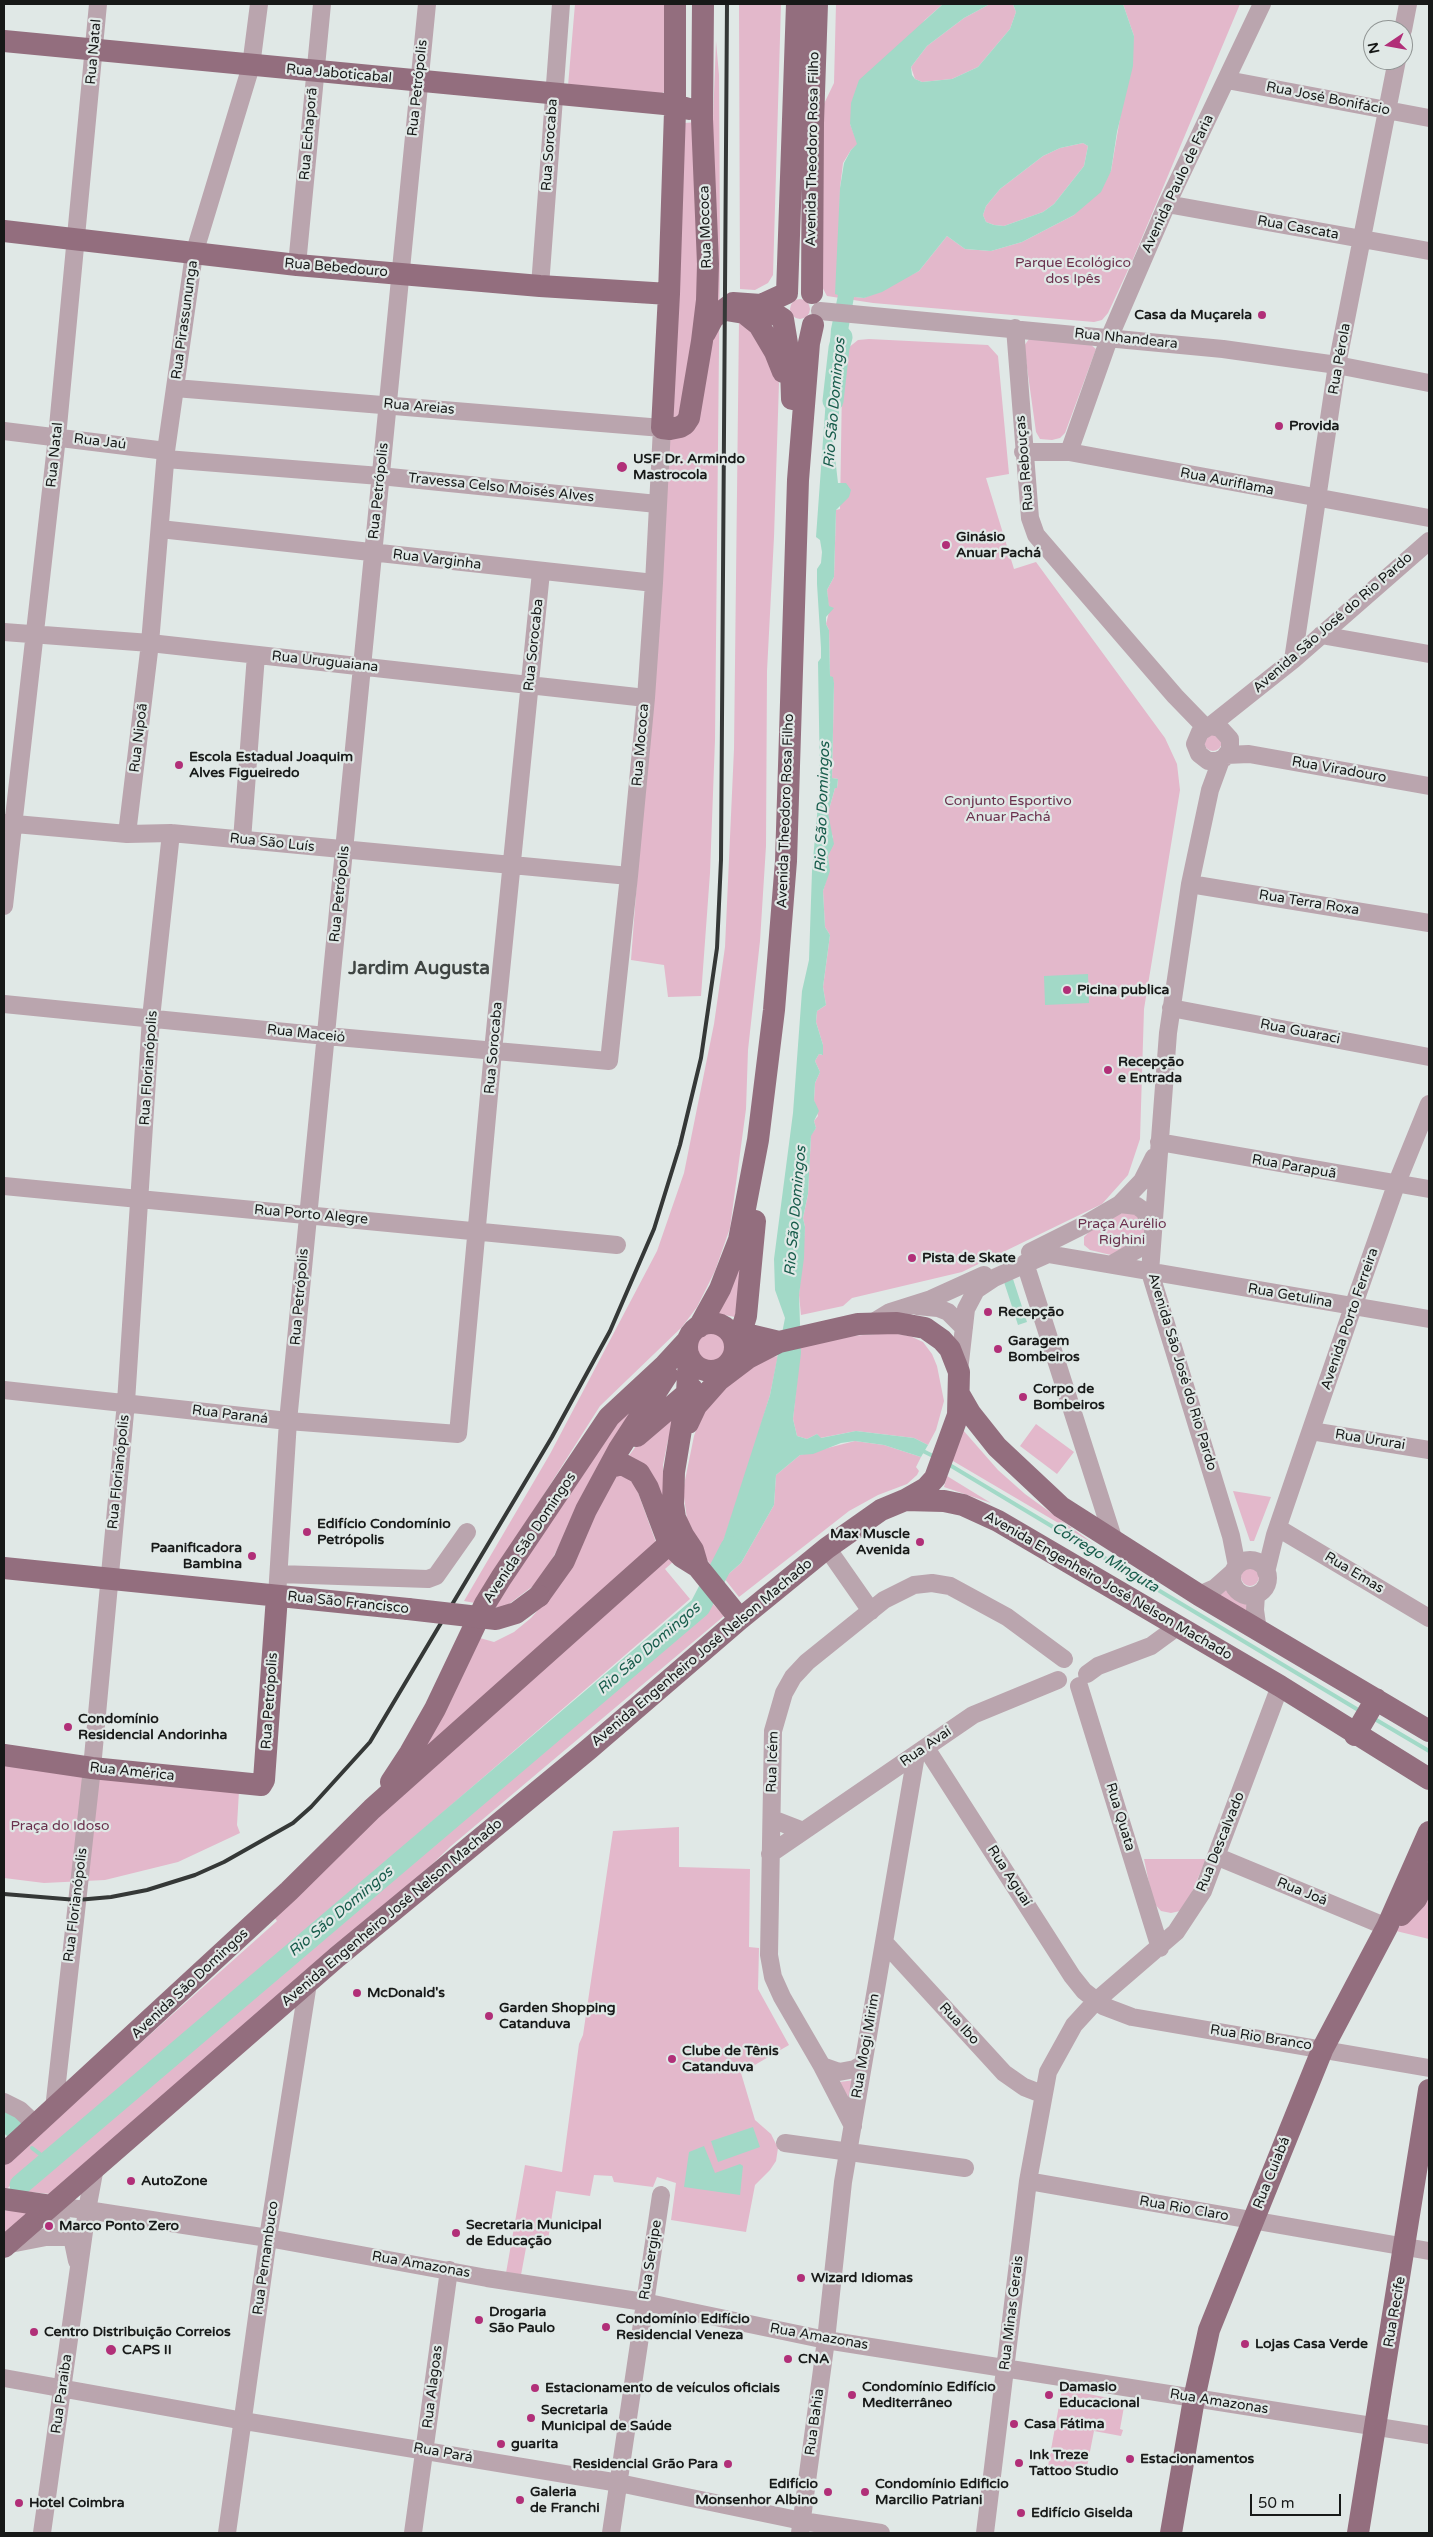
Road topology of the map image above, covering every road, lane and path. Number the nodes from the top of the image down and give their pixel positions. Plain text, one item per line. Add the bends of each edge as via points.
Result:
1 (98, 4) edge
2 (258, 4) edge
3 (322, 4) edge
4 (427, 4) edge
5 (561, 4) edge
6 (676, 4) edge
7 (703, 4) edge
8 (797, 4) edge
9 (817, 4) edge
10 (1262, 4) edge
11 (1408, 4) edge
12 (1405, 20) edge
13 (4, 41) edge
14 (94, 50) junction
15 (804, 63) junction
16 (251, 66) junction
17 (1395, 70) edge
18 (314, 72) junction
19 (419, 80) junction
20 (1227, 80) junction
21 (554, 93) junction
22 (675, 105) junction
23 (1387, 110) junction
24 (1429, 118) edge
25 (702, 119) junction
26 (1167, 204) junction
27 (4, 231) edge
28 (78, 238) junction
29 (1362, 240) junction
30 (1429, 251) edge
31 (194, 254) junction
32 (708, 264) junction
33 (297, 265) junction
34 (399, 274) junction
35 (540, 286) junction
36 (787, 293) junction
37 (670, 294) junction
38 (761, 305) junction
39 (727, 307) junction
40 (819, 310) junction
41 (783, 319) junction
42 (1015, 328) junction
43 (1110, 336) junction
44 (702, 341) junction
45 (1337, 365) junction
46 (1429, 383) edge
47 (175, 388) junction
48 (388, 404) junction
49 (792, 416) junction
50 (662, 428) junction
51 (4, 431) edge
52 (57, 437) junction
53 (1024, 452) junction
54 (1068, 452) junction
55 (166, 455) junction
56 (380, 476) junction
57 (798, 480) junction
58 (1318, 499) junction
59 (657, 504) junction
60 (1429, 518) edge
61 (160, 530) junction
62 (1429, 540) edge
63 (372, 552) junction
64 (542, 572) junction
65 (654, 583) junction
66 (4, 632) edge
67 (36, 635) junction
68 (1321, 635) junction
69 (150, 643) junction
70 (1429, 654) edge
71 (256, 655) junction
72 (1293, 660) junction
73 (363, 666) junction
74 (530, 684) junction
75 (646, 698) junction
76 (1215, 743) junction
77 (1429, 786) edge
78 (8, 823) edge
79 (171, 833) junction
80 (127, 834) junction
81 (242, 840) junction
82 (344, 851) junction
83 (512, 866) junction
84 (629, 876) junction
85 (1190, 884) junction
86 (4, 906) edge
87 (1429, 922) edge
88 (4, 1004) edge
89 (1172, 1008) junction
90 (151, 1018) junction
91 (326, 1036) junction
92 (493, 1051) junction
93 (1429, 1057) edge
94 (609, 1061) joint
95 (1429, 1104) edge
96 (758, 1140) junction
97 (1159, 1142) junction
98 (1396, 1185) junction
99 (4, 1186) edge
100 (1429, 1189) edge
101 (140, 1200) junction
102 (1120, 1204) junction
103 (308, 1215) junction
104 (1084, 1225) junction
105 (478, 1232) junction
106 (1153, 1233) junction
107 (618, 1245) dead end
108 (1083, 1258) junction
109 (1025, 1263) junction
110 (1112, 1264) junction
111 (1150, 1272) junction
112 (908, 1307) junction
113 (1353, 1307) junction
114 (1429, 1319) edge
115 (865, 1324) junction
116 (964, 1328) junction
117 (736, 1337) junction
118 (779, 1342) junction
119 (691, 1343) junction
120 (959, 1372) junction
121 (713, 1373) junction
122 (4, 1390) edge
123 (687, 1393) junction
124 (959, 1394) junction
125 (126, 1402) junction
126 (288, 1422) junction
127 (1312, 1431) junction
128 (458, 1434) joint
129 (681, 1438) junction
130 (1429, 1450) edge
131 (610, 1467) junction
132 (1100, 1496) junction
133 (905, 1500) junction
134 (1082, 1520) junction
135 (1276, 1531) junction
136 (466, 1532) dead end
137 (1114, 1541) junction
138 (669, 1544) junction
139 (827, 1548) junction
140 (1247, 1566) junction
141 (698, 1567) junction
142 (4, 1568) edge
143 (109, 1579) junction
144 (278, 1585) junction
145 (1200, 1595) junction
146 (1256, 1595) junction
147 (871, 1611) junction
148 (735, 1613) junction
149 (1429, 1618) edge
150 (1177, 1627) junction
151 (1258, 1631) junction
152 (1064, 1659) junction
153 (1087, 1672) junction
154 (1058, 1680) junction
155 (1280, 1686) junction
156 (1366, 1716) junction
157 (1429, 1731) edge
158 (921, 1751) junction
159 (4, 1755) edge
160 (92, 1768) junction
161 (1429, 1779) edge
162 (261, 1785) joint
163 (372, 1809) junction
164 (772, 1819) junction
165 (803, 1831) junction
166 (1429, 1832) edge
167 (770, 1854) junction
168 (1218, 1857) junction
169 (1426, 1879) edge
170 (1387, 1927) junction
171 (884, 1942) junction
172 (1160, 1948) junction
173 (308, 1983) junction
174 (1096, 2001) junction
175 (1323, 2048) junction
176 (862, 2064) junction
177 (822, 2066) junction
178 (1429, 2068) edge
179 (1429, 2090) edge
180 (1042, 2094) junction
181 (4, 2102) edge
182 (54, 2109) junction
183 (853, 2126) junction
184 (31, 2130) junction
185 (785, 2143) dead end
186 (848, 2152) junction
187 (4, 2154) edge
188 (96, 2167) junction
189 (966, 2168) dead end
190 (1028, 2181) junction
191 (661, 2195) dead end
192 (4, 2199) edge
193 (43, 2204) junction
194 (87, 2210) junction
195 (1252, 2220) junction
196 (78, 2237) junction
197 (268, 2238) junction
198 (4, 2246) edge
199 (1406, 2247) junction
200 (1429, 2251) edge
201 (449, 2270) junction
202 (644, 2302) junction
203 (826, 2340) junction
204 (1005, 2367) junction
205 (4, 2378) edge
206 (62, 2389) junction
207 (1194, 2399) junction
208 (244, 2421) junction
209 (1375, 2426) junction
210 (1429, 2435) edge
211 (425, 2450) junction
212 (619, 2483) junction
213 (801, 2527) edge
214 (42, 2533) edge
215 (227, 2533) edge
216 (413, 2533) edge
217 (611, 2533) edge
218 (881, 2533) edge
219 (985, 2533) edge
220 (1171, 2533) edge
221 (1358, 2533) edge

1 - 14 street, Rua Natal
2 - 16 street, Rua Pirassununga
3 - 18 street, Rua Echaporã
4 - 19 street, Rua Petrópolis
5 - 21 street, Rua Sorocaba
6 - 22 main road, Rua Mococa
7 - 25 main road, Rua Mococa
8 - 15 main road, Avenida Theodoro Rosa Filho
9 - 15 main road, Avenida Theodoro Rosa Filho
10 - 20 street, Avenida Paulo de Faria
11 - 12 street
13 - 14 main road, Rua Jaboticabal
14 - 16 main road, Rua Jaboticabal
14 - 28 street, Rua Natal
15 - 36 main road, Avenida Theodoro Rosa Filho
15 - 40 main road, Avenida Theodoro Rosa Filho
16 - 18 main road, Rua Jaboticabal
16 - 31 street, Rua Pirassununga
17 - 23 street, Rua Pérola
18 - 19 main road, Rua Jaboticabal
18 - 33 street, Rua Echaporã
19 - 21 main road, Rua Jaboticabal
19 - 34 street, Rua Petrópolis
20 - 23 street, Rua José Bonifácio
20 - 26 street, Avenida Paulo de Faria
21 - 22 main road, Rua Jaboticabal
21 - 35 street, Rua Sorocaba
22 - 25 main road, Rua Jaboticabal via 687,108
22 - 37 main road, Rua Mococa
23 - 24 street, Rua José Bonifácio
23 - 29 street, Rua Pérola
25 - 32 main road, Rua Mococa
26 - 29 street, Rua Cascata
26 - 43 street, Avenida Paulo de Faria
27 - 28 main road, Rua Bebedouro
28 - 31 main road, Rua Bebedouro
28 - 52 street, Rua Natal
29 - 30 street, Rua Cascata
29 - 45 street, Rua Pérola
31 - 33 main road, Rua Bebedouro
31 - 47 street, Rua Pirassununga
32 - 39 main road via 714,284
32 - 44 main road, Rua Mococa
33 - 34 main road, Rua Bebedouro
34 - 35 main road, Rua Bebedouro
34 - 48 street, Rua Petrópolis
35 - 37 main road, Rua Bebedouro
36 - 38 main road
36 - 40 main road via 803,289
36 - 41 main road via 782,300
37 - 50 main road, Rua Mococa
38 - 39 main road
38 - 41 main road
39 - 44 main road via 706,327
39 - 49 main road via 744,313 759,325 783,373
40 - 41 main road via 798,329
40 - 42 street, Rua Nhandeara
40 - 57 main road, Avenida Theodoro Rosa Filho via 809,343
41 - 49 main road, Avenida Theodoro Rosa Filho via 791,368
42 - 43 street, Rua Nhandeara
42 - 53 street, Rua Rebouças
43 - 45 street, Rua Nhandeara
43 - 54 street, Avenida Paulo de Faria
44 - 50 main road, Rua Mococa via 686,424 680,428
45 - 46 street, Rua Nhandeara
45 - 58 street, Rua Pérola
47 - 48 street, Rua Areias
47 - 55 street, Rua Pirassununga
48 - 50 street, Rua Areias
48 - 56 street, Rua Petrópolis
49 - 57 main road, Avenida Theodoro Rosa Filho
50 - 59 street, Rua Mococa
51 - 52 street, Rua Jaú
52 - 55 street, Rua Jaú
52 - 67 street, Rua Natal
53 - 54 street, Rua Auriflama
53 - 76 street, Rua Rebouças via 1030,518 1036,535
54 - 58 street, Rua Auriflama
55 - 56 street, Travessa Celso Moisés Alves
55 - 61 street, Rua Pirassununga
56 - 59 street, Travessa Celso Moisés Alves
56 - 63 street, Rua Petrópolis
57 - 96 main road, Avenida Theodoro Rosa Filho via 786,861 775,1002
58 - 60 street, Rua Auriflama
58 - 72 street, Rua Pérola
59 - 65 street, Rua Mococa
61 - 63 street, Rua Varginha
61 - 69 street, Rua Pirassununga
62 - 68 street, Avenida São José do Rio Pardo
63 - 64 street, Rua Varginha
63 - 73 street, Rua Petrópolis
64 - 65 street, Rua Varginha
64 - 74 street, Rua Sorocaba
65 - 75 street, Rua Mococa
66 - 67 street, Rua Uruguaiana
67 - 69 street, Rua Uruguaiana
67 - 78 street, Rua Natal
68 - 70 street
68 - 72 street, Avenida São José do Rio Pardo
69 - 71 street, Rua Uruguaiana
69 - 80 street, Rua Nipoã
71 - 73 street, Rua Uruguaiana
71 - 81 street
72 - 76 street, Avenida São José do Rio Pardo via 1236,706
73 - 74 street, Rua Uruguaiana
73 - 82 street, Rua Petrópolis
74 - 75 street, Rua Uruguaiana
74 - 83 street, Rua Sorocaba
75 - 84 street, Rua Mococa
76 - 77 street, Rua Viradouro via 1249,754
76 - 85 street, Avenida São José do Rio Pardo via 1210,790
78 - 80 street, Rua São Luís
78 - 86 street, Rua Natal
79 - 80 street, Rua São Luís
79 - 81 street, Rua São Luís
79 - 90 street, Rua Florianópolis
81 - 82 street, Rua São Luís
82 - 83 street, Rua São Luís
82 - 91 street, Rua Petrópolis
83 - 84 street, Rua São Luís
83 - 92 street, Rua Sorocaba
84 - 94 street, Rua Mococa
85 - 87 street, Rua Terra Roxa
85 - 89 street, Avenida São José do Rio Pardo
88 - 90 street, Rua Maceió
89 - 93 street, Rua Guaraci
89 - 97 street, Avenida São José do Rio Pardo
90 - 91 street, Rua Maceió
90 - 101 street, Rua Florianópolis
91 - 92 street, Rua Maceió
91 - 103 street, Rua Petrópolis
92 - 94 street, Rua Maceió
92 - 105 street, Rua Sorocaba
95 - 98 street, Avenida Porto Ferreira
96 - 117 main road, Avenida Theodoro Rosa Filho via 755,1228
96 - 119 main road, Avenida Theodoro Rosa Filho via 739,1240 731,1265
97 - 98 street, Rua Parapuã
97 - 102 street via 1142,1181
97 - 106 street, Avenida São José do Rio Pardo
98 - 100 street, Rua Parapuã
98 - 113 street, Avenida Porto Ferreira
99 - 101 street, Rua Porto Alegre
101 - 103 street, Rua Porto Alegre
101 - 125 street, Rua Florianópolis
102 - 104 street
102 - 106 street via 1137,1206 1144,1211
103 - 105 street, Rua Porto Alegre
103 - 126 street, Rua Petrópolis
104 - 108 street via 1079,1242
104 - 112 street via 959,1288
105 - 107 street, Rua Porto Alegre
105 - 128 street, Rua Sorocaba
106 - 110 street
106 - 111 street, Avenida São José do Rio Pardo
108 - 109 street via 1048,1254
108 - 110 street
109 - 116 street via 976,1290 968,1300
109 - 132 street
110 - 111 street
111 - 113 street, Rua Getulina
111 - 140 street, Avenida São José do Rio Pardo via 1232,1536
112 - 115 street
112 - 116 street via 938,1308 948,1312
113 - 114 street, Rua Getulina
113 - 127 street, Avenida Porto Ferreira
115 - 118 main road
115 - 120 main road via 912,1325 934,1333 950,1349
116 - 120 street
117 - 118 main road
117 - 119 main road via 714,1322
117 - 121 main road via 733,1358
118 - 129 main road via 738,1366 710,1389 696,1406
119 - 121 main road via 698,1368
119 - 123 main road
119 - 131 main road, Rua São Francisco
119 - 163 main road, Avenida São Domingos via 610,1417 485,1604 435,1709
120 - 124 main road
121 - 123 main road, Rua São Francisco
122 - 125 street, Rua Paraná
123 - 129 main road
123 - 131 main road, Rua São Francisco via 649,1425
124 - 133 main road via 958,1415 935,1478 926,1488
124 - 134 main road, Avenida Engenheiro José Nelson Machado via 996,1447 1043,1492
125 - 126 street, Rua Paraná
125 - 143 street, Rua Florianópolis
126 - 128 street, Rua Paraná
126 - 144 street, Rua Petrópolis
127 - 130 street, Rua Ururai
127 - 135 street, Avenida Porto Ferreira
129 - 141 main road via 674,1472 673,1504 675,1518 693,1550
131 - 138 main road via 622,1464 639,1473
131 - 144 main road, Rua São Francisco, bridge via 586,1510 564,1561 540,1596 516,1613 496,1619 408,1608
132 - 134 street via 1095,1507
132 - 137 street
133 - 139 main road, Avenida Engenheiro José Nelson Machado via 881,1510
133 - 150 main road, Avenida Engenheiro José Nelson Machado via 944,1501 981,1512
134 - 137 main road, Avenida Engenheiro José Nelson Machado
135 - 140 street, Avenida Porto Ferreira
135 - 149 street, Rua Emas
136 - 144 street via 436,1576 428,1579
137 - 145 main road, Avenida Engenheiro José Nelson Machado
138 - 141 main road
138 - 163 main road, Avenida São Domingos
139 - 147 street
139 - 148 main road, Avenida Engenheiro José Nelson Machado
140 - 145 street
140 - 146 street, Avenida Porto Ferreira via 1267,1583
140 - 146 street, Avenida São José do Rio Pardo via 1232,1579 1237,1591
141 - 148 main road
142 - 143 main road, Rua São Francisco
143 - 144 main road, Rua São Francisco
143 - 160 street, Rua Florianópolis
144 - 162 main road, Rua Petrópolis via 264,1780
145 - 151 main road, Avenida Engenheiro José Nelson Machado
146 - 151 street
147 - 152 street, Rua Icém via 884,1600 914,1585 950,1586 1007,1617
147 - 164 street, Rua Icém via 807,1662 784,1693 773,1731
148 - 173 main road, Avenida Engenheiro José Nelson Machado
150 - 153 street via 1151,1646
150 - 155 main road, Avenida Engenheiro José Nelson Machado
151 - 156 main road, Avenida Engenheiro José Nelson Machado
152 - 153 street via 1074,1657
152 - 154 street via 1056,1668
153 - 154 street via 1067,1688
153 - 172 street, Rua Quata
154 - 158 street, Rua Avaí via 973,1715
155 - 156 main road, Avenida Engenheiro José Nelson Machado
155 - 168 street, Rua Descalvado
156 - 157 main road, Avenida Engenheiro José Nelson Machado
156 - 161 main road, Avenida Engenheiro José Nelson Machado
158 - 165 street, Rua Avaí
158 - 171 street, Rua Mogi Mirim
158 - 174 street, Rua Aguaí via 1072,1976
159 - 160 main road, Rua América
160 - 162 main road, Rua América
160 - 182 street, Rua Florianópolis
163 - 182 main road, Avenida São Domingos via 289,1891
164 - 165 street
164 - 167 street, Rua Icém
165 - 167 street, Rua Avaí
166 - 170 main road, Rua Cuiabá
167 - 177 street, Rua Icém via 769,1956 773,1976
168 - 170 street, Rua Joá
168 - 172 street, Rua Descalvado via 1190,1914
169 - 170 main road via 1408,1909
170 - 175 main road, Rua Cuiabá
171 - 176 street, Rua Mogi Mirim
171 - 180 street, Rua Ibo via 1004,2073 1024,2087
172 - 174 street, Rua Descalvado
173 - 188 main road, Avenida Engenheiro José Nelson Machado
173 - 197 street, Rua Pernambuco
174 - 175 street, Rua Rio Branco via 1111,2011 1132,2017
174 - 180 street, Rua Descalvado via 1061,2044
175 - 178 street, Rua Rio Branco
175 - 195 main road, Rua Cuiabá
176 - 177 street via 847,2071
176 - 183 street, Rua Mogi Mirim
177 - 183 street, Rua Icém
179 - 199 main road, Rua Recife
180 - 190 street, Rua Minas Gerais
181 - 184 street via 20,2110
182 - 184 main road, Avenida São Domingos
183 - 186 street, Rua Mogi Mirim
184 - 187 main road, Avenida São Domingos
185 - 186 street
186 - 189 street
186 - 203 street, Rua Mogi Mirim
188 - 193 main road, Avenida Engenheiro José Nelson Machado
188 - 194 street, Rua Paraiba
190 - 195 street, Rua Rio Claro
190 - 204 street, Rua Minas Gerais
191 - 202 street, Rua Sergipe
192 - 193 main road, Rua Amazonas
193 - 194 street, Rua Amazonas
193 - 196 street
193 - 198 main road
194 - 196 street, Rua Paraiba
194 - 197 street, Rua Amazonas
195 - 199 street, Rua Rio Claro
195 - 207 main road, Rua Cuiabá via 1209,2330
196 - 198 street via 46,2238
196 - 206 street, Rua Paraiba via 78,2287
197 - 201 street, Rua Amazonas
197 - 208 street, Rua Pernambuco
199 - 200 street, Rua Rio Claro
199 - 209 main road, Rua Recife
201 - 202 street, Rua Amazonas
201 - 211 street, Rua Alagoas
202 - 203 street, Rua Amazonas
202 - 212 street, Rua Sergipe
203 - 204 street, Rua Amazonas
203 - 213 street, Rua Bahia
204 - 207 street, Rua Amazonas
204 - 219 street, Rua Minas Gerais
205 - 206 street, Rua Pará
206 - 208 street, Rua Pará
206 - 214 street, Rua Paraiba
207 - 209 street, Rua Amazonas
207 - 220 main road, Rua Cuiabá
208 - 211 street, Rua Pará
208 - 215 street, Rua Pernambuco
209 - 210 street, Rua Amazonas
209 - 221 main road, Rua Recife
211 - 212 street, Rua Pará
211 - 216 street, Rua Alagoas
212 - 213 street, Rua Pará
212 - 217 street, Rua Sergipe
213 - 218 street, Rua Pará

